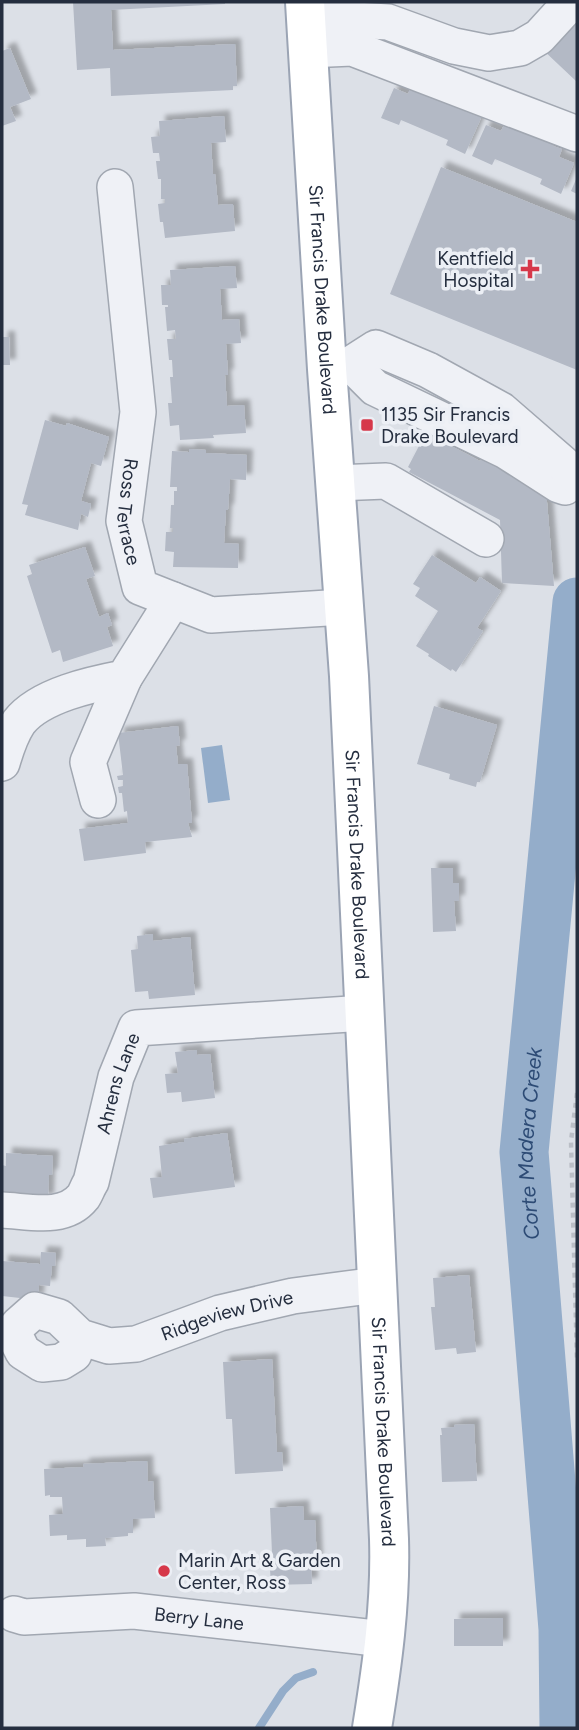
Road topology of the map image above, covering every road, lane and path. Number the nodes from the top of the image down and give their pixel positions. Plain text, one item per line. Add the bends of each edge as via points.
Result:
1 (571, 2) edge
2 (306, 23) edge
3 (577, 134) edge
4 (115, 187) dead end
5 (339, 366) junction
6 (577, 477) edge
7 (335, 483) junction
8 (577, 491) edge
9 (486, 539) dead end
10 (173, 600) junction
11 (344, 607) junction
12 (124, 678) junction
13 (2, 763) edge
14 (98, 800) dead end
15 (365, 1013) junction
16 (577, 1093) edge
17 (2, 1210) edge
18 (377, 1285) junction
19 (80, 1337) dead end
20 (577, 1361) edge
21 (13, 1614) dead end
22 (384, 1639) junction
23 (372, 1728) edge

1 - 2 street via 538,37 520,48 489,53 454,46 388,22
2 - 3 street via 352,48
2 - 5 main road, Sir Francis Drake Boulevard
4 - 10 street, Ross Terrace via 138,412 124,521 141,587
5 - 6 street via 376,348 428,370 501,410
5 - 7 main road, Sir Francis Drake Boulevard
5 - 8 street
7 - 9 street via 386,481
7 - 11 main road, Sir Francis Drake Boulevard
10 - 11 street, Ross Terrace via 211,615
10 - 12 street
11 - 15 main road, Sir Francis Drake Boulevard
12 - 13 street via 37,706 20,721
12 - 14 street via 88,762
15 - 17 street, Ahrens Lane via 136,1028 116,1077 91,1182 83,1197 52,1213
15 - 18 main road, Sir Francis Drake Boulevard
16 - 20 path via 571,1141
18 - 19 street, Ridgeview Drive via 293,1296 220,1313 136,1344 109,1346
18 - 22 main road, Sir Francis Drake Boulevard via 390,1566
21 - 22 street, Berry Lane via 134,1611
22 - 23 main road, Sir Francis Drake Boulevard

